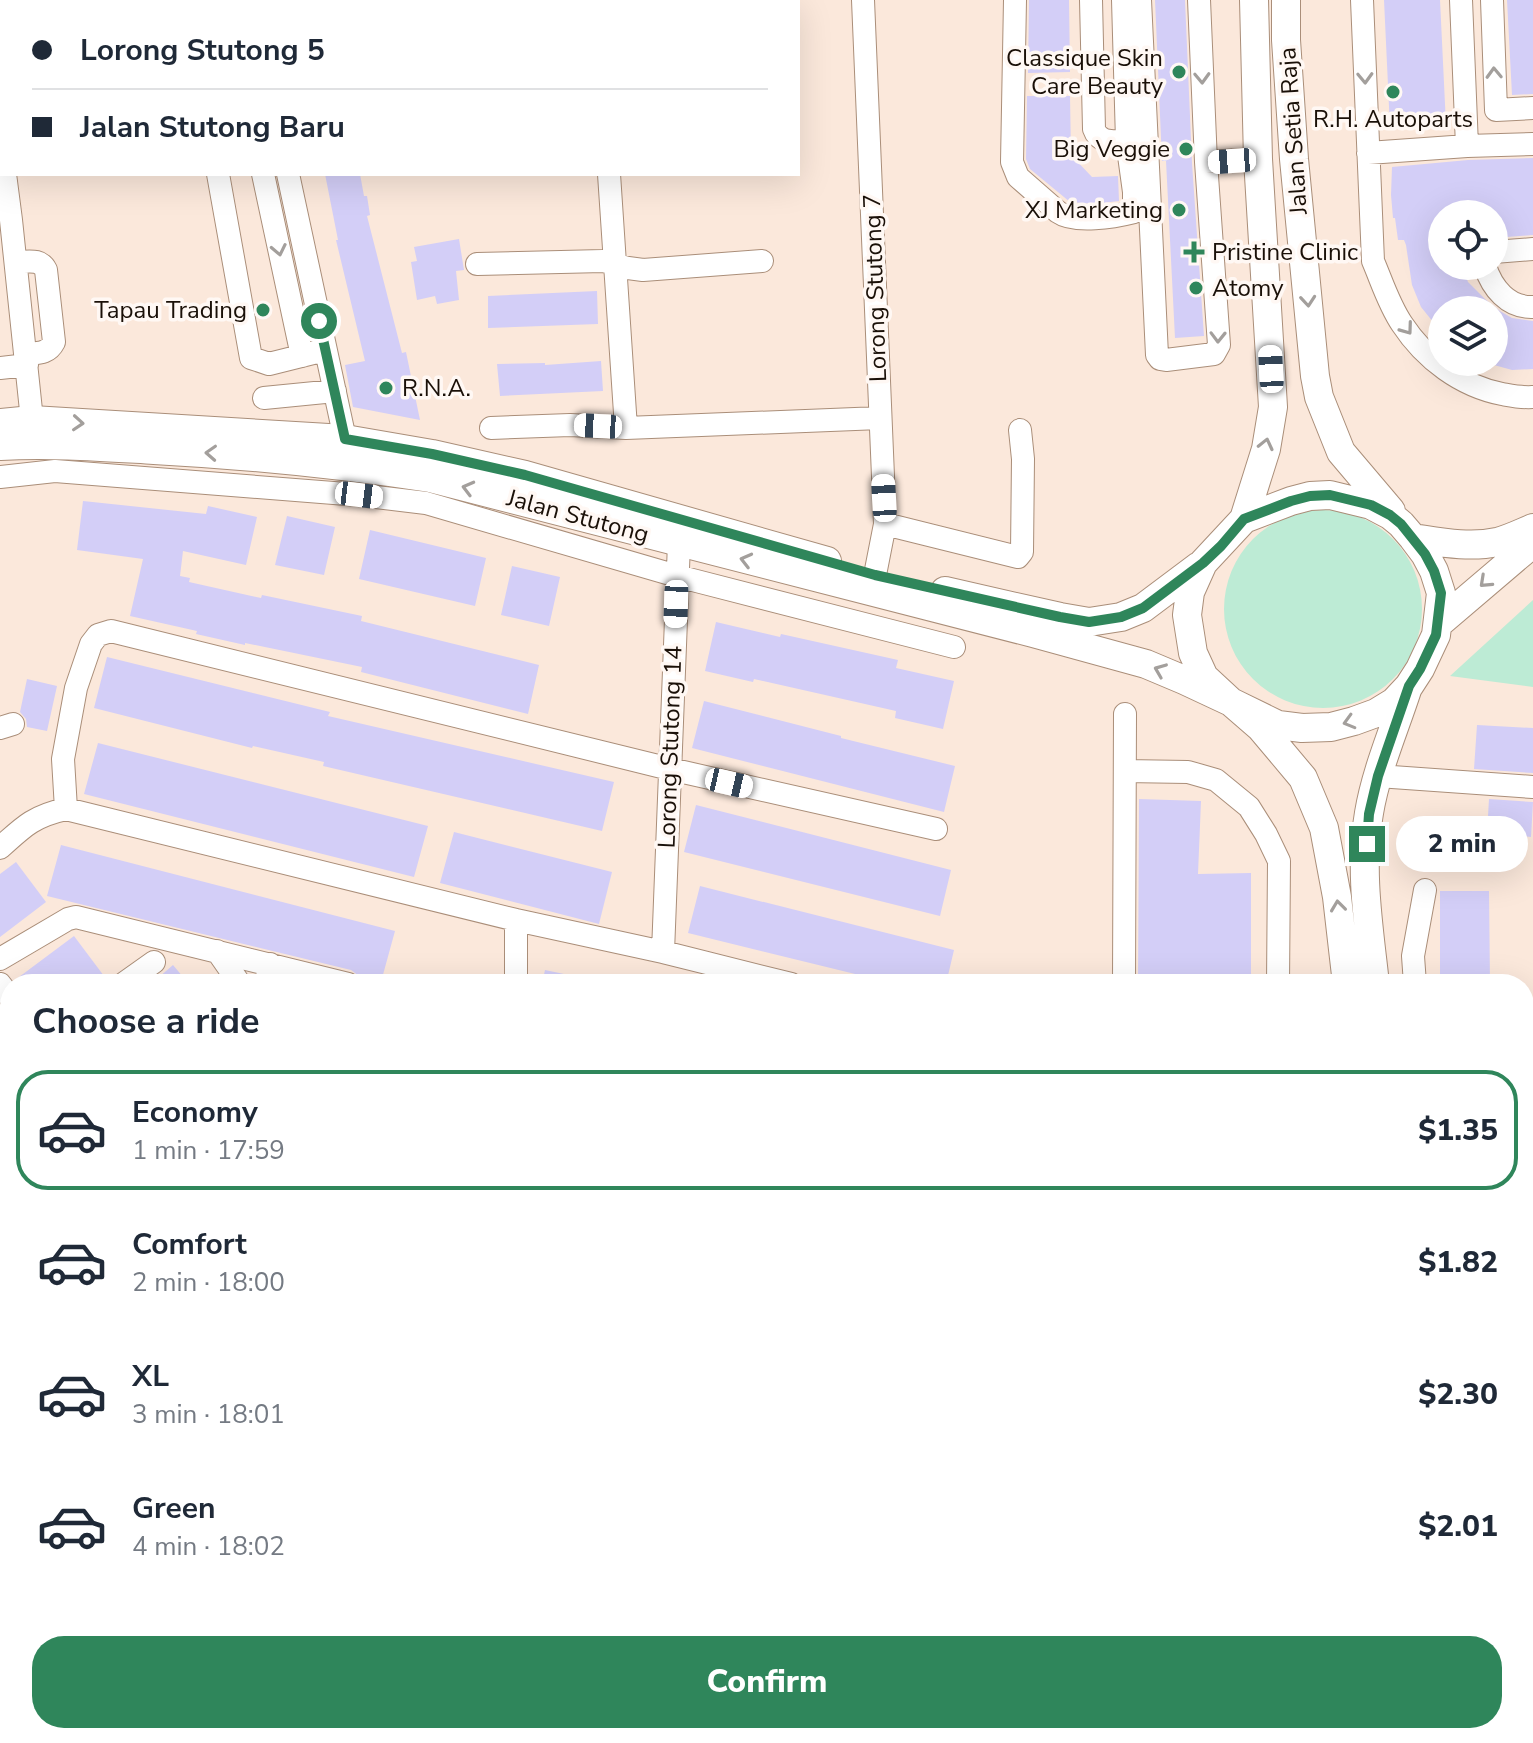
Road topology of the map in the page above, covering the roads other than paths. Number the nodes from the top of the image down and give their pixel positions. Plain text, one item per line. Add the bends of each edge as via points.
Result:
1 (863, 0) edge
2 (1015, 0) edge
3 (1091, 0) edge
4 (1123, 0) edge
5 (1140, 0) edge
6 (1199, 0) edge
7 (1254, 0) edge
8 (1286, 0) edge
9 (1362, 0) edge
10 (1461, 0) edge
11 (1492, 0) edge
12 (1533, 108) edge
13 (1496, 110) junction
14 (1127, 141) junction
15 (1533, 144) edge
16 (1498, 145) junction
17 (1467, 146) junction
18 (1368, 153) junction
19 (1258, 159) junction
20 (1206, 162) junction
21 (5, 176) edge
22 (218, 176) edge
23 (263, 176) edge
24 (288, 176) edge
25 (609, 176) edge
26 (6, 221) edge
27 (1533, 249) edge
28 (1508, 251) edge
29 (762, 261) dead end
30 (477, 264) dead end
31 (615, 264) junction
32 (1491, 280) edge
33 (1533, 307) edge
34 (325, 350) junction
35 (302, 356) junction
36 (26, 360) junction
37 (0, 368) edge
38 (335, 391) junction
39 (1533, 397) edge
40 (264, 398) dead end
41 (880, 418) junction
42 (32, 420) junction
43 (0, 423) edge
44 (491, 428) dead end
45 (626, 428) junction
46 (1020, 430) dead end
47 (345, 439) junction
48 (0, 446) edge
49 (0, 477) edge
50 (1244, 519) junction
51 (885, 524) junction
52 (1533, 528) edge
53 (1407, 531) junction
54 (679, 543) junction
55 (1533, 543) edge
56 (1203, 563) junction
57 (875, 575) junction
58 (677, 576) junction
59 (1439, 623) junction
60 (954, 647) dead end
61 (1409, 686) junction
62 (1231, 702) junction
63 (1125, 714) dead end
64 (670, 769) junction
65 (1125, 771) junction
66 (1378, 776) junction
67 (1533, 787) edge
68 (66, 809) junction
69 (936, 829) dead end
70 (0, 848) edge
71 (1425, 890) dead end
72 (516, 920) junction
73 (217, 951) junction
74 (663, 952) junction
75 (0, 959) edge
76 (154, 962) dead end
77 (137, 974) edge
78 (233, 974) edge
79 (275, 974) edge
80 (516, 974) edge
81 (751, 974) edge
82 (1124, 974) edge
83 (1278, 974) edge
84 (1346, 974) edge
85 (1374, 974) edge
86 (1414, 974) edge

1 - 41 street, Lorong Stutong 7
2 - 14 street via 1012,162 1018,177 1064,217 1134,212
3 - 14 street via 1094,129 1101,140
4 - 14 street
20 -> 5 street via 1219,345 1214,354 1160,359
6 -> 20 street
7 - 19 main road, Jalan Setia Raja
8 -> 53 main road, Jalan Setia Raja via 1294,159 1319,397 1341,452
9 -> 18 street
10 - 17 street
13 -> 11 street
12 - 13 street
13 - 16 street
15 - 16 street
16 - 17 street
17 - 18 street
18 -> 39 street via 1373,261 1402,324 1451,374 1481,390
19 - 20 street
50 -> 19 main road, Jalan Setia Raja via 1273,407
21 - 26 street
22 - 35 street via 251,358 269,364
23 -> 35 street
24 - 34 street
25 - 31 street
26 - 36 street via 16,262
27 - 28 street
29 - 31 street via 643,270
30 - 31 street
31 - 45 street
32 - 33 street via 1503,298
34 - 35 street
34 - 38 street
36 - 37 street
36 - 42 street
38 - 40 street
38 - 47 street
41 - 45 street
41 - 51 street, Lorong Stutong 7
42 - 43 main road, Jalan Stutong
42 -> 47 main road, Jalan Stutong
44 - 45 street
46 - 51 street via 1024,511 1018,557
47 - 57 main road, Jalan Stutong via 525,475
54 -> 48 main road, Jalan Stutong via 430,478 350,466 238,454
49 - 58 street via 55,471 426,503
50 - 53 main road via 1291,501 1330,495 1371,505
50 - 56 main road
51 - 57 street, Lorong Stutong 7
52 - 53 main road via 1481,544 1446,543
53 - 59 main road via 1434,571 1441,593
54 - 58 street, Lorong Stutong 14
62 -> 54 main road, Jalan Stutong via 1146,664
55 -> 59 main road
56 - 57 main road, Jalan Stutong via 1143,608 1089,622
56 - 62 main road via 1190,592 1191,646 1204,677
58 - 60 street
58 - 64 street, Lorong Stutong 14
59 - 61 main road
61 -> 62 main road via 1376,713 1331,727 1278,725
61 - 66 main road
84 -> 62 main road via 1324,828 1303,778
63 - 65 street
64 - 68 street via 111,631 91,644 76,688 63,759
64 - 69 street
64 - 74 street, Lorong Stutong 14
65 - 82 street
65 - 83 street via 1188,772 1216,780 1249,807 1279,861
66 - 67 street
66 - 85 main road via 1364,875
68 - 70 street via 30,821
68 - 72 street
71 - 86 street
72 - 74 street
72 - 80 street
73 - 75 street via 76,917
73 - 78 street
73 - 79 street
74 - 81 street
76 - 77 street

